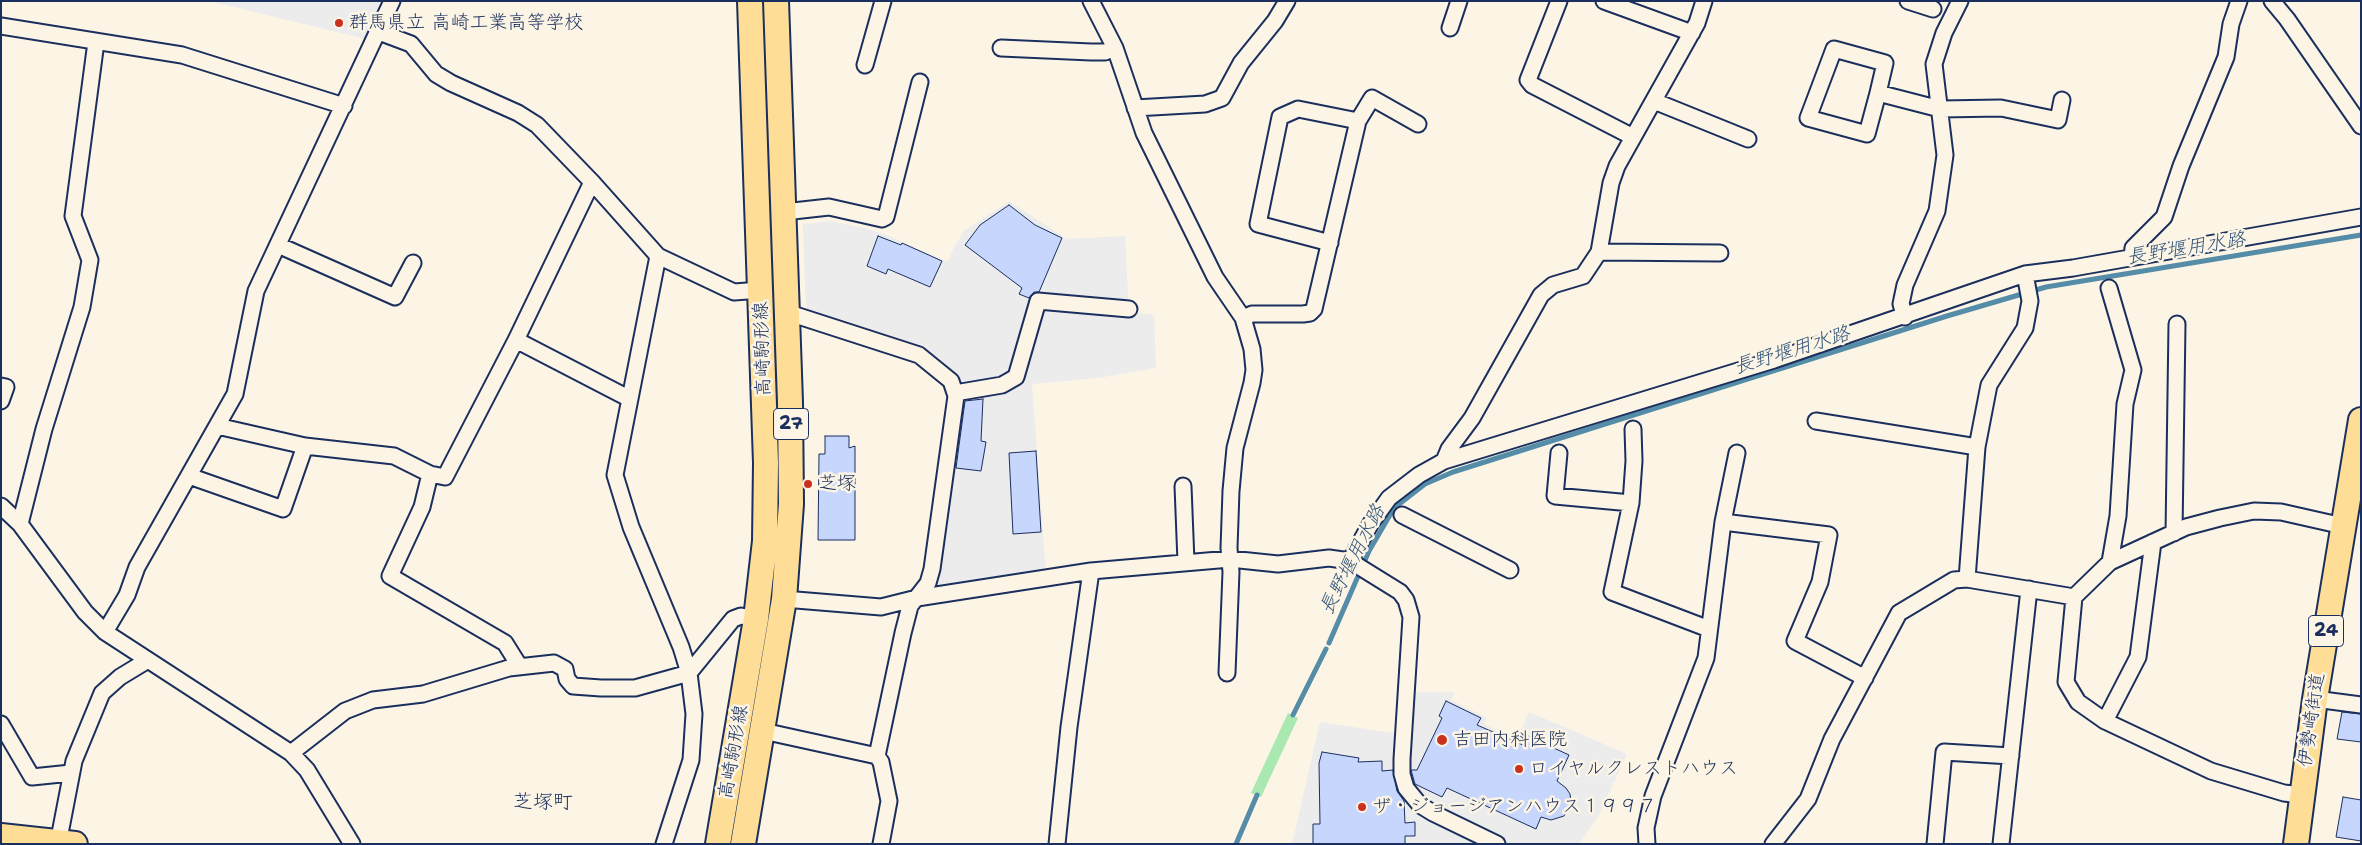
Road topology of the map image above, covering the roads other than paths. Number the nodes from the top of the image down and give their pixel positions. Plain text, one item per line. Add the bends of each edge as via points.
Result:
1 (392, 1) edge
2 (750, 1) edge
3 (776, 1) edge
4 (883, 1) edge
5 (1091, 1) edge
6 (1287, 1) edge
7 (1459, 1) edge
8 (1559, 1) edge
9 (1604, 1) edge
10 (1704, 1) edge
11 (1908, 1) edge
12 (1960, 1) edge
13 (2239, 1) edge
14 (2272, 1) edge
15 (1933, 9) dead end
16 (1, 26) edge
17 (1450, 28) dead end
18 (379, 32) junction
19 (1692, 33) junction
20 (96, 42) junction
21 (1000, 48) dead end
22 (1115, 48) junction
23 (865, 65) dead end
24 (920, 82) dead end
25 (1878, 93) junction
26 (2062, 100) dead end
27 (1654, 101) junction
28 (344, 106) junction
29 (1134, 108) junction
30 (1940, 109) junction
31 (1358, 121) junction
32 (1418, 124) dead end
33 (2361, 126) edge
34 (1633, 137) junction
35 (1748, 140) dead end
36 (592, 182) junction
37 (784, 212) junction
38 (2361, 217) edge
39 (1330, 243) junction
40 (278, 245) junction
41 (1599, 252) junction
42 (1720, 253) dead end
43 (658, 256) junction
44 (2132, 257) junction
45 (413, 263) dead end
46 (2025, 279) junction
47 (2109, 288) dead end
48 (761, 290) junction
49 (1129, 310) dead end
50 (786, 312) junction
51 (1905, 317) junction
52 (1243, 318) junction
53 (2177, 324) dead end
54 (516, 340) junction
55 (1, 386) edge
56 (955, 393) junction
57 (630, 399) junction
58 (1, 401) edge
59 (2361, 420) edge
60 (1816, 421) dead end
61 (217, 426) junction
62 (1633, 429) dead end
63 (305, 446) junction
64 (1977, 447) junction
65 (1737, 453) dead end
66 (1559, 454) dead end
67 (1444, 461) junction
68 (430, 474) junction
69 (189, 476) junction
70 (1183, 486) dead end
71 (1631, 503) junction
72 (1, 506) edge
73 (1402, 515) dead end
74 (1723, 522) junction
75 (20, 524) junction
76 (2343, 526) junction
77 (2174, 533) junction
78 (2153, 542) junction
79 (1230, 559) junction
80 (1186, 562) junction
81 (2110, 562) junction
82 (1359, 566) junction
83 (1510, 570) dead end
84 (1091, 571) junction
85 (1966, 579) junction
86 (2029, 589) junction
87 (2074, 597) junction
88 (784, 598) junction
89 (917, 598) junction
90 (756, 619) junction
91 (1709, 629) junction
92 (104, 632) junction
93 (148, 660) junction
94 (520, 667) junction
95 (689, 673) junction
96 (1227, 673) dead end
97 (1866, 678) junction
98 (2315, 699) junction
99 (2361, 705) edge
100 (2105, 720) junction
101 (1, 724) edge
102 (763, 731) junction
103 (291, 753) junction
104 (877, 756) junction
105 (2011, 756) junction
106 (71, 773) junction
107 (2302, 795) junction
108 (1, 836) edge
109 (64, 843) edge
110 (352, 844) edge
111 (664, 844) edge
112 (718, 844) edge
113 (743, 844) edge
114 (881, 844) edge
115 (1058, 844) edge
116 (1497, 844) edge
117 (1647, 844) edge
118 (1773, 844) edge
119 (1934, 844) edge
120 (2001, 844) edge
121 (2296, 844) edge

1 - 18 street
2 - 48 main road, 高崎駒形線 / 27
3 - 37 main road, 高崎駒形線 / 27
4 - 23 street
5 - 22 street
6 - 29 street via 1241,63 1222,98 1205,104
7 - 17 street
8 - 34 street via 1528,80
9 - 19 street
10 - 19 street
11 - 15 street
12 - 30 street via 1944,33 1934,64
13 - 44 street via 2231,24 2226,57 2180,166 2164,217 2133,248
14 - 33 street
16 - 20 street
18 - 28 street
18 - 36 street via 411,44 436,74 451,83 537,125
19 - 27 street
20 - 28 street via 200,59
20 - 75 street via 73,216 90,260 82,307 44,429
21 - 22 street via 1091,52
22 - 29 street
24 - 37 street via 886,217 882,219 829,207
25 - 25 street via 1867,134 1808,118 1834,49 1885,63
25 - 30 street
26 - 30 street via 2058,120 2001,108
27 - 34 street
27 - 35 street
28 - 40 street
29 - 52 street via 1212,271
30 - 51 street via 1945,155 1937,211 1905,285 1901,304
31 - 32 street via 1372,98
31 - 39 street
31 - 39 street via 1298,109 1280,116 1258,224
34 - 41 street via 1611,183
36 - 43 street
36 - 54 street
37 - 50 main road, 高崎駒形線 / 27
38 - 44 street
39 - 52 street via 1314,309 1310,313 1252,314
40 - 45 street via 395,297
40 - 61 street via 256,291 235,394
41 - 42 street
41 - 67 street via 1583,276 1553,285 1541,295
43 - 48 street via 734,292
43 - 57 street
44 - 46 street
46 - 51 street
46 - 64 street via 2030,299 2025,328 1989,385
47 - 81 street via 2133,370 2125,404 2118,516
48 - 90 main road, 高崎駒形線 / 27 via 766,509 764,569
49 - 56 street via 1038,301 1016,377 1002,385
50 - 56 street via 919,355 946,376
50 - 88 main road, 高崎駒形線 / 27 via 792,459
51 - 67 street
52 - 79 street via 1254,370 1232,468
53 - 77 street
54 - 57 street
54 - 68 street via 444,477
55 - 58 street via 6,387
56 - 89 street via 932,569 928,583
57 - 95 street via 615,475 631,527
59 - 76 main road, 伊勢崎街道 / 24
60 - 64 street
61 - 63 street
61 - 69 street
62 - 71 street
63 - 68 street via 394,456
63 - 69 street via 283,508
64 - 85 street
65 - 74 street
66 - 71 street via 1555,496
67 - 82 street via 1406,483 1389,498 1370,523
68 - 94 street via 422,507 390,576 505,643
69 - 92 street
70 - 80 street
71 - 91 street via 1612,592
72 - 75 street
73 - 83 street
74 - 91 street
74 - 97 street via 1829,535 1820,582 1795,641
75 - 92 street via 85,612
76 - 77 street via 2282,512 2254,511
76 - 98 main road, 伊勢崎街道 / 24
77 - 78 street
78 - 81 street
78 - 100 street via 2138,656
79 - 80 street
79 - 82 street via 1278,564 1329,558
79 - 96 street
80 - 84 street
81 - 87 street
82 - 116 street via 1400,592 1411,617 1402,759 1406,788 1420,805
84 - 89 street
84 - 115 street via 1069,727
85 - 86 street
85 - 97 street via 1954,580 1899,613
86 - 87 street
86 - 105 street
87 - 100 street via 2066,682 2078,702
88 - 89 street via 881,607
88 - 102 main road, 高崎駒形線 / 27
89 - 104 street via 910,606 903,633
90 - 95 street via 741,616 733,619
90 - 112 main road, 高崎駒形線 / 27
91 - 117 street via 1706,658 1649,809
92 - 93 street
93 - 103 street
93 - 106 street via 120,677 102,693
94 - 95 street via 554,663 564,670 573,686 601,688 635,688
94 - 103 street via 423,694 373,700 345,711
95 - 111 street via 694,714 691,760
97 - 118 street via 1832,739 1808,799
98 - 99 street
98 - 107 main road, 伊勢崎街道 / 24
100 - 107 street via 2211,771
101 - 106 street via 32,777
102 - 104 street
102 - 113 main road, 高崎駒形線 / 27
103 - 110 street via 308,770
104 - 114 street via 889,801
105 - 119 street via 1944,752
105 - 120 street
106 - 109 street
107 - 121 main road, 伊勢崎街道 / 24
108 - 109 main road

